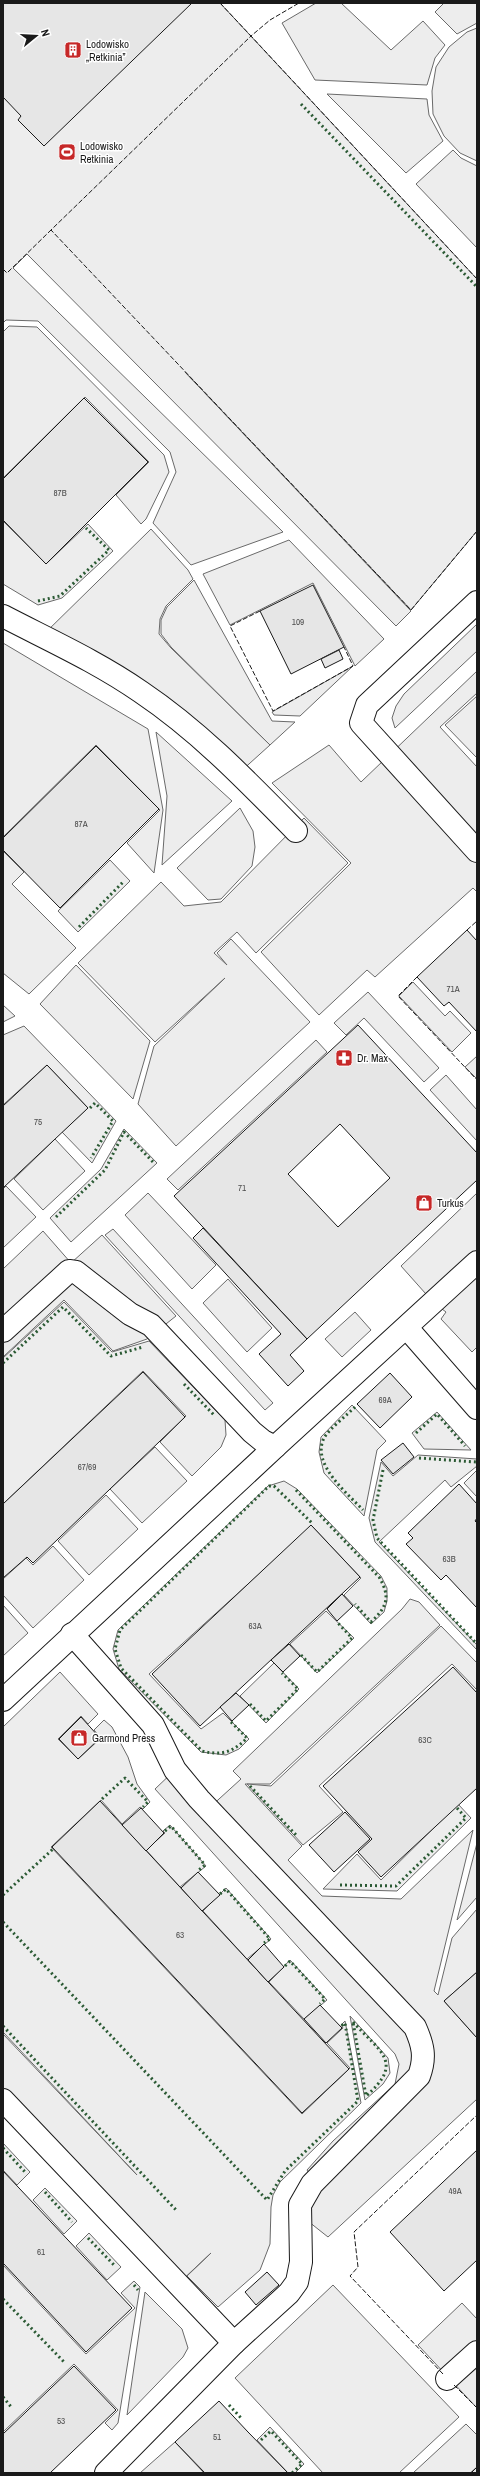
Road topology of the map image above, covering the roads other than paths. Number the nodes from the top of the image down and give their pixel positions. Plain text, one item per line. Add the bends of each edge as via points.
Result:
1 (477, 602) edge
2 (3, 616) edge
3 (296, 831) dead end
4 (477, 851) edge
5 (477, 1262) edge
6 (407, 1328) junction
7 (3, 1331) edge
8 (477, 1408) edge
9 (275, 1447) junction
10 (72, 1634) junction
11 (3, 1700) edge
12 (3, 2100) edge
13 (234, 2343) junction
14 (477, 2352) edge
15 (448, 2379) dead end
16 (106, 2473) edge

1 - 4 lane via 367,705 361,723
2 - 3 lane via 70,649 159,704 207,742
5 - 6 lane
6 - 8 lane
6 - 9 lane
7 - 9 lane via 69,1271 76,1272 130,1314 151,1325 252,1432
9 - 10 lane
10 - 11 lane
10 - 13 lane via 153,1725 175,1770 199,1799 415,2027 423,2046 424,2062 419,2076 314,2181 300,2205 301,2262 297,2282 289,2293
12 - 13 lane
13 - 16 lane
14 - 15 lane

